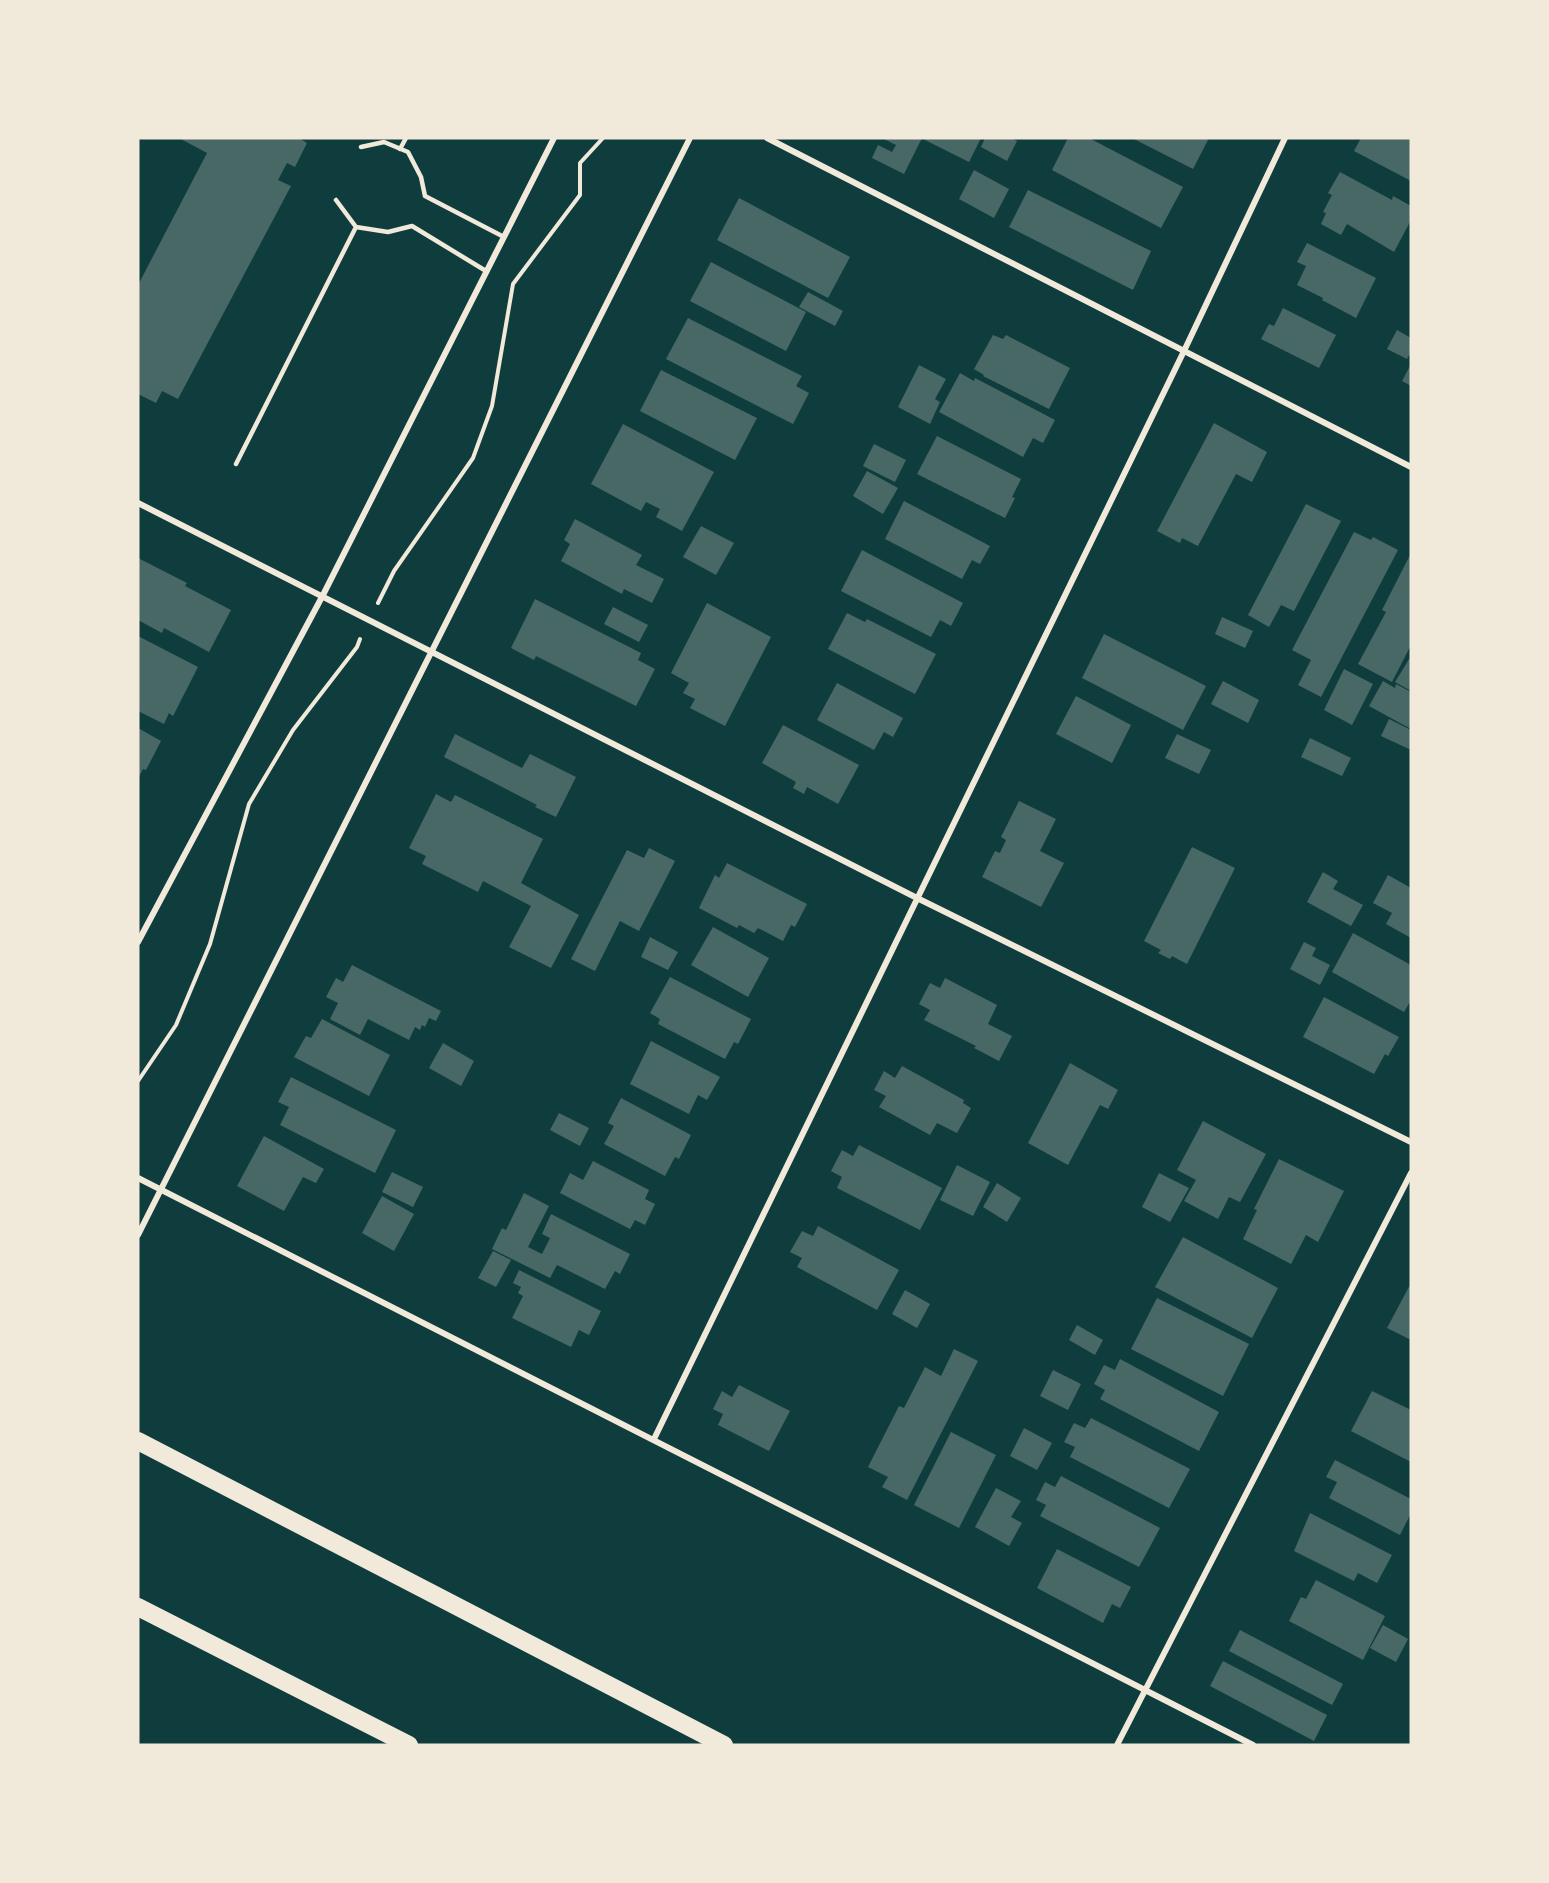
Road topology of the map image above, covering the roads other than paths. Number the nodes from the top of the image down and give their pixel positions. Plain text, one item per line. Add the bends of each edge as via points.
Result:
1 (406, 138) edge
2 (554, 138) edge
3 (690, 138) edge
4 (767, 138) edge
5 (1285, 138) edge
6 (361, 147) dead end
7 (400, 149) junction
8 (336, 200) dead end
9 (356, 227) junction
10 (504, 237) junction
11 (486, 271) junction
12 (1184, 351) junction
13 (236, 465) dead end
14 (1411, 467) edge
15 (138, 503) edge
16 (323, 595) junction
17 (431, 653) junction
18 (917, 898) junction
19 (138, 942) edge
20 (1411, 1142) edge
21 (1411, 1173) edge
22 (138, 1178) edge
23 (161, 1189) junction
24 (138, 1235) edge
25 (654, 1439) junction
26 (138, 1441) edge
27 (138, 1607) edge
28 (1144, 1690) junction
29 (703, 1734) junction
30 (409, 1745) edge
31 (724, 1745) edge
32 (732, 1745) edge
33 (1117, 1745) edge
34 (1253, 1745) edge

1 - 7 lane
2 - 10 street
3 - 17 street
4 - 12 street
5 - 12 street
6 - 7 lane via 384,142
7 - 10 lane via 408,152 421,177 425,196
8 - 9 lane
9 - 11 lane via 388,232 412,226
9 - 13 lane
10 - 11 street
11 - 16 street
12 - 14 street
12 - 18 street
15 - 16 street
16 - 17 street
16 - 19 street
17 - 18 street
17 - 23 street
18 - 20 street
18 - 25 street
21 - 28 street
22 - 23 street
23 - 24 street
23 - 25 street
25 - 28 street
26 - 29 highway
27 - 30 highway
28 - 33 street
28 - 34 street
29 - 31 highway
29 - 32 highway

